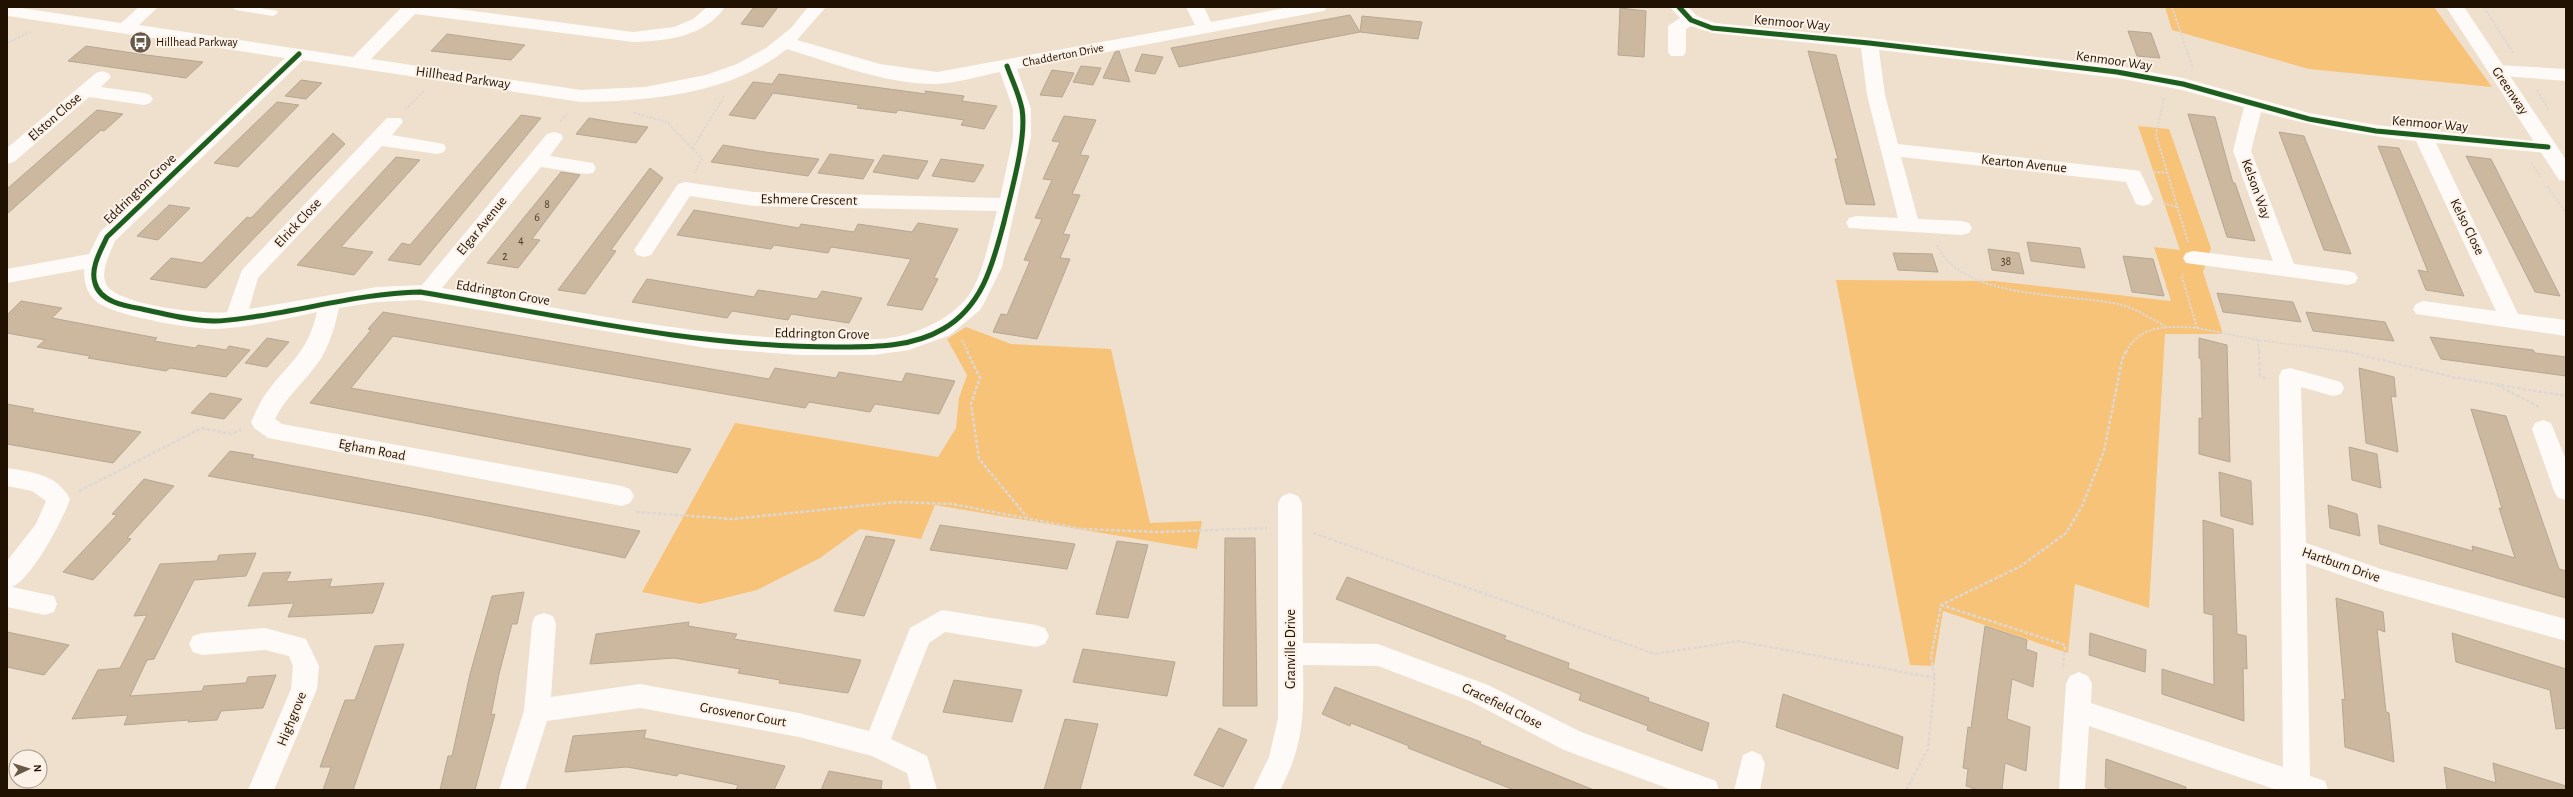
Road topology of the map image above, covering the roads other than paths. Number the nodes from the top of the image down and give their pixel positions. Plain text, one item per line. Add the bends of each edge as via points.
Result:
1 (149, 7) edge
2 (236, 7) edge
3 (411, 7) edge
4 (716, 7) edge
5 (817, 7) edge
6 (1195, 7) edge
7 (1318, 7) edge
8 (2455, 7) edge
9 (14, 12) edge
10 (273, 13) dead end
11 (1685, 13) edge
12 (1205, 27) junction
13 (125, 28) junction
14 (788, 43) junction
15 (1869, 43) junction
16 (1677, 52) dead end
17 (299, 54) junction
18 (357, 63) junction
19 (1007, 66) junction
20 (2497, 71) junction
21 (2566, 75) edge
22 (102, 77) dead end
23 (86, 91) junction
24 (144, 99) dead end
25 (2254, 105) junction
26 (394, 122) road end
27 (2422, 134) junction
28 (554, 138) dead end
29 (378, 139) junction
30 (2548, 147) junction
31 (437, 148) dead end
32 (1890, 149) junction
33 (7, 158) edge
34 (536, 160) junction
35 (586, 168) dead end
36 (2566, 175) edge
37 (2143, 199) dead end
38 (1008, 205) junction
39 (1856, 223) dead end
40 (1910, 226) junction
41 (1962, 228) dead end
42 (644, 250) dead end
43 (2193, 258) road end
44 (95, 260) junction
45 (2287, 271) junction
46 (7, 276) edge
47 (2348, 278) dead end
48 (427, 293) junction
49 (330, 302) junction
50 (2423, 309) dead end
51 (236, 319) junction
52 (2512, 321) junction
53 (2566, 328) edge
54 (2333, 388) dead end
55 (2545, 420) road end
56 (7, 477) edge
57 (2566, 491) edge
58 (622, 496) road end
59 (1291, 515) road end
60 (2294, 549) junction
61 (7, 578) edge
62 (7, 596) edge
63 (46, 604) dead end
64 (544, 624) dead end
65 (2566, 630) edge
66 (1036, 636) dead end
67 (202, 644) dead end
68 (1291, 654) junction
69 (2079, 684) road end
70 (2077, 710) junction
71 (537, 711) junction
72 (876, 745) junction
73 (1752, 764) dead end
74 (2306, 786) edge
75 (2072, 789) edge
76 (261, 790) edge
77 (512, 790) edge
78 (924, 790) edge
79 (1266, 790) edge
80 (1706, 790) edge
81 (1747, 790) edge

1 - 13 street
2 - 10 lane
3 - 4 street via 633,37 663,36 688,30 711,14
3 - 18 street
5 - 14 street, Hillhead Parkway
6 - 12 street
7 - 12 street, Chadderton Drive
8 - 20 street, Greenway
9 - 13 street, Hillhead Parkway
11 - 15 street, Kenmoor Way via 1712,28
11 - 16 street, Kenmoor Way via 1677,26
12 - 19 street, Chadderton Drive
13 - 17 street, Hillhead Parkway
14 - 18 street, Hillhead Parkway via 741,69 675,89 618,97 581,96
14 - 19 street, Chadderton Drive via 905,76 937,78
15 - 25 street, Kenmoor Way via 2117,72 2183,84
15 - 32 street via 1876,95
17 - 18 street, Hillhead Parkway
17 - 44 street, Eddrington Grove via 128,215 107,237
19 - 38 street, Eddrington Grove via 1022,108 1022,137
20 - 21 street
20 - 30 street, Greenway
22 - 23 street, Elston Close
23 - 24 street
23 - 33 street, Elston Close
25 - 27 street, Kenmoor Way via 2310,119 2376,131
25 - 45 street, Kelson Way via 2242,151
26 - 29 street, Elrick Close
27 - 30 street, Kenmoor Way
27 - 52 street, Kelso Close
28 - 34 street, Elgar Avenue
29 - 31 street
29 - 51 street, Elrick Close via 248,275
30 - 36 street, Greenway
32 - 37 street, Kearton Avenue via 2133,176
32 - 40 street
34 - 35 street
34 - 48 street, Elgar Avenue
38 - 42 street, Eshmere Crescent via 754,199 685,189
38 - 48 street, Eddrington Grove via 992,267 973,305 943,329 909,342 874,347 784,346 706,340
39 - 40 street
40 - 41 street
43 - 45 street
44 - 46 street
44 - 51 street, Eddrington Grove via 94,280 100,295 117,305 208,321
45 - 47 street
48 - 49 street, Eddrington Grove via 390,292
49 - 51 street, Eddrington Grove
49 - 58 street, Egham Road via 323,332 312,355 274,399 262,422 276,432
50 - 52 street
52 - 53 street
54 - 60 street via 2290,376
55 - 57 street
56 - 61 street via 42,484 51,489 58,500 55,514 39,539
59 - 68 street, Granville Drive
60 - 65 street, Hartburn Drive via 2384,580
60 - 74 street, Hartburn Drive
62 - 63 street
64 - 71 street
66 - 72 street via 942,621 919,636
67 - 76 street, Highgrove via 265,640 297,647 306,666 304,689
68 - 79 street, Granville Drive via 1291,718 1282,760
68 - 80 street, Gracefield Close via 1378,655 1479,693 1573,742
69 - 70 street
70 - 74 street, Hartburn Drive
70 - 75 street
71 - 72 street, Grosvenor Court via 640,696 799,725
71 - 77 street
72 - 78 street, Grosvenor Court via 918,765
73 - 81 street

